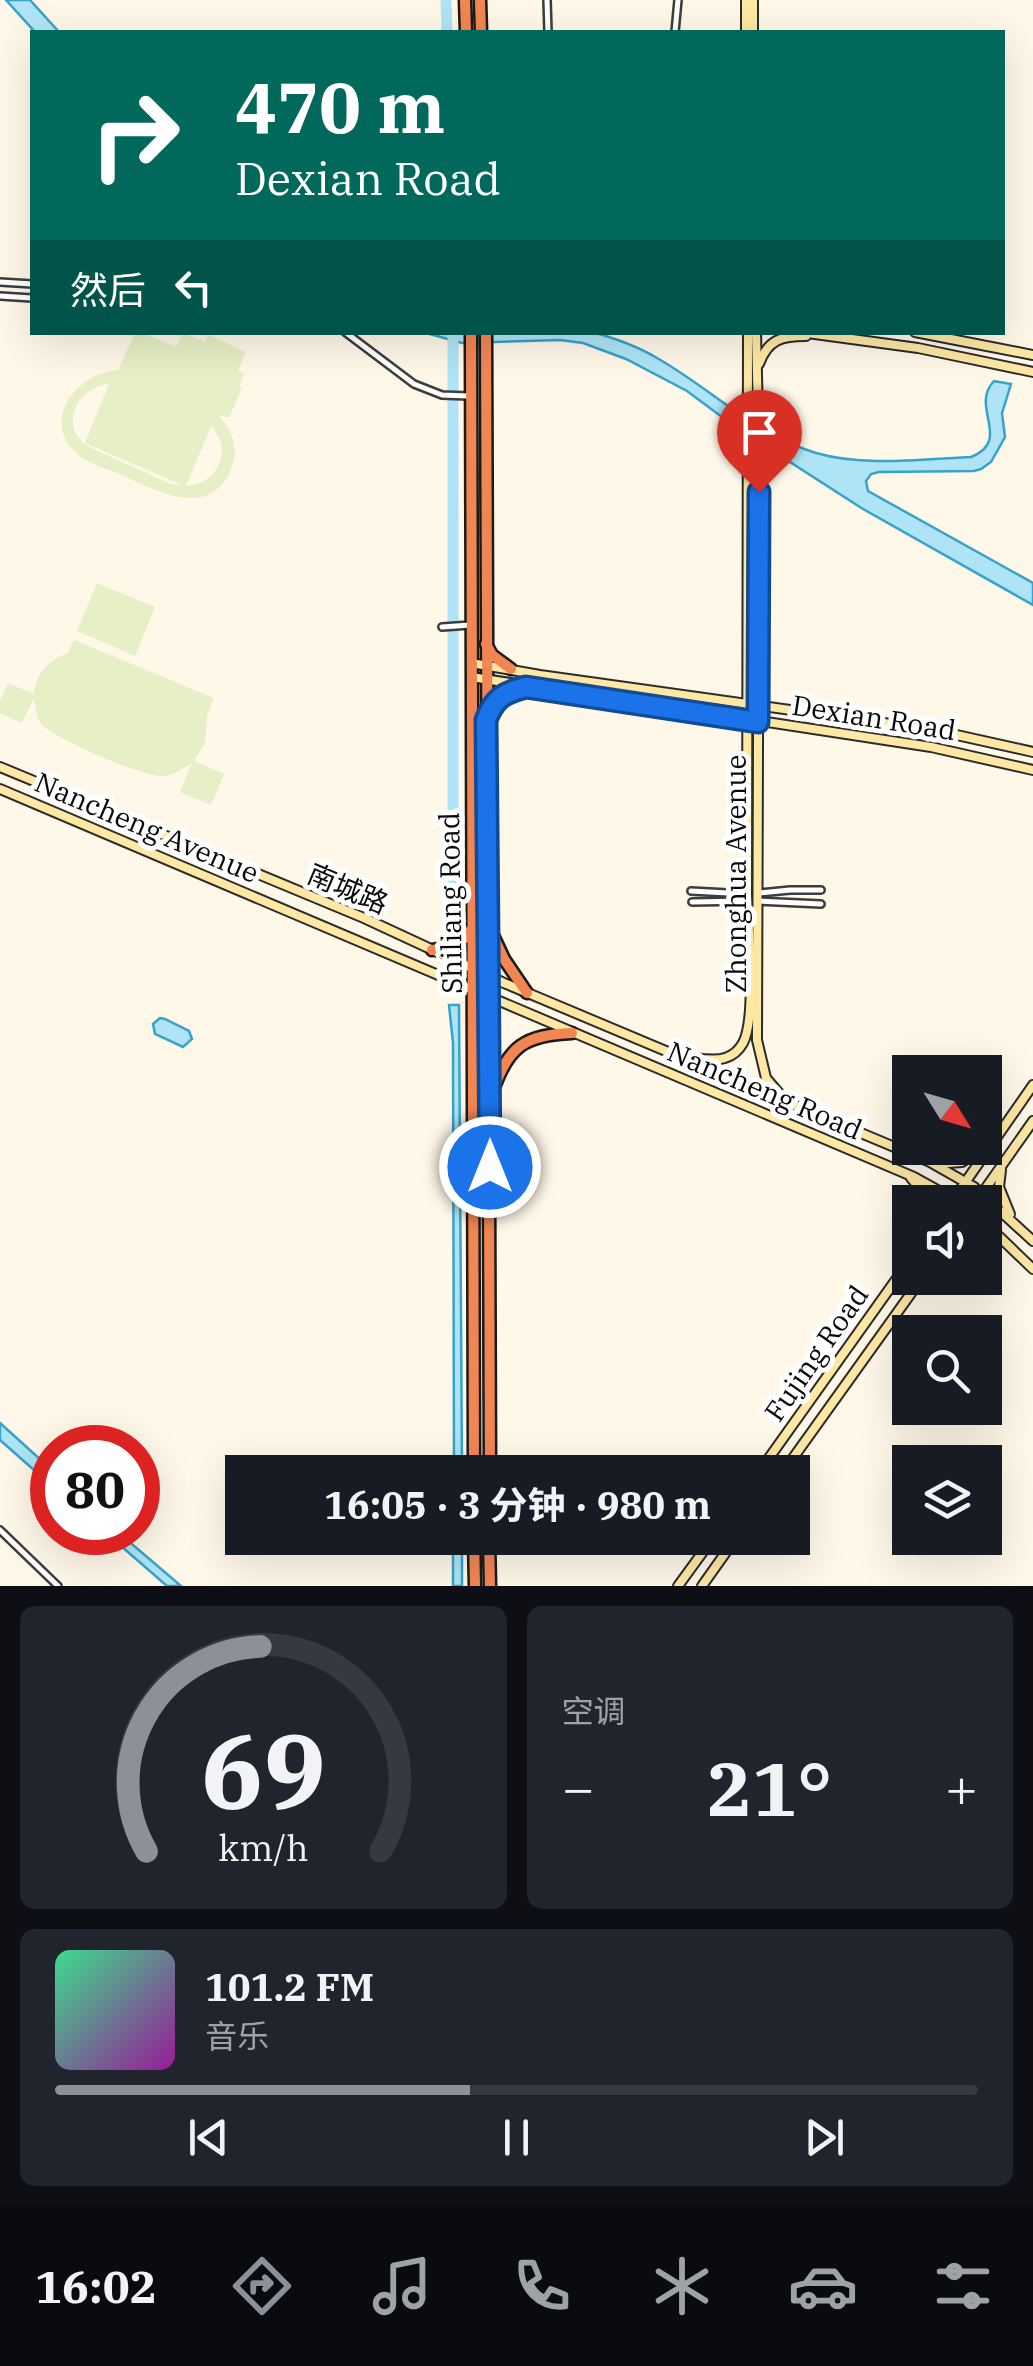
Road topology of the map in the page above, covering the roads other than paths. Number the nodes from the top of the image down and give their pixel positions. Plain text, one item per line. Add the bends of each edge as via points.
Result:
1 (465, 0) edge
2 (480, 0) edge
3 (547, 0) edge
4 (678, 0) edge
5 (750, 0) edge
6 (466, 30) edge
7 (480, 30) edge
8 (548, 30) edge
9 (675, 30) edge
10 (750, 30) edge
11 (0, 282) edge
12 (30, 284) edge
13 (0, 296) edge
14 (30, 298) edge
15 (350, 335) edge
16 (471, 335) edge
17 (486, 335) edge
18 (752, 335) edge
19 (752, 335) edge
20 (826, 335) edge
21 (930, 335) edge
22 (835, 336) junction
23 (1033, 355) edge
24 (1033, 372) edge
25 (756, 373) junction
26 (467, 396) junction
27 (467, 626) junction
28 (442, 627) dead end
29 (486, 643) junction
30 (470, 663) junction
31 (486, 665) junction
32 (511, 670) junction
33 (471, 677) junction
34 (486, 680) junction
35 (526, 687) junction
36 (747, 703) junction
37 (758, 705) junction
38 (486, 720) junction
39 (747, 720) junction
40 (758, 722) junction
41 (747, 750) junction
42 (758, 751) junction
43 (1033, 752) edge
44 (0, 767) edge
45 (1033, 770) edge
46 (0, 788) edge
47 (821, 890) dead end
48 (691, 891) dead end
49 (752, 897) junction
50 (692, 902) dead end
51 (821, 904) dead end
52 (488, 925) junction
53 (472, 928) junction
54 (436, 951) junction
55 (473, 968) junction
56 (430, 972) junction
57 (488, 976) junction
58 (473, 991) junction
59 (527, 993) junction
60 (488, 998) junction
61 (558, 1006) junction
62 (551, 1024) junction
63 (752, 1024) junction
64 (572, 1033) junction
65 (677, 1056) junction
66 (1033, 1085) edge
67 (490, 1102) junction
68 (788, 1102) junction
69 (1033, 1121) edge
70 (1004, 1128) joint
71 (892, 1146) edge
72 (1004, 1164) junction
73 (936, 1165) edge
74 (908, 1175) junction
75 (966, 1182) junction
76 (917, 1185) edge
77 (926, 1185) edge
78 (964, 1185) edge
79 (970, 1185) edge
80 (988, 1185) edge
81 (1002, 1211) edge
82 (1014, 1222) junction
83 (1004, 1240) edge
84 (1033, 1241) edge
85 (1033, 1269) edge
86 (892, 1285) edge
87 (910, 1295) edge
88 (474, 1455) edge
89 (490, 1455) edge
90 (771, 1455) edge
91 (795, 1455) edge
92 (0, 1530) edge
93 (474, 1555) edge
94 (490, 1555) edge
95 (701, 1555) edge
96 (724, 1555) edge
97 (58, 1586) edge
98 (475, 1586) edge
99 (490, 1586) edge
100 (678, 1586) edge
101 (702, 1586) edge

1 - 6 highway
2 - 7 highway
3 - 8 street
4 - 9 street
5 - 10 street
11 - 12 street
13 - 14 street
15 - 26 street via 414,384
16 - 26 highway, Shiliang Road
17 - 29 highway, Shiliang Road
18 - 25 street
19 - 36 street
20 - 22 street
21 - 23 street
22 - 24 street
22 - 25 street via 776,339
25 - 37 street, Zhonghua Avenue
26 - 27 highway, Shiliang Road
27 - 28 street
27 - 30 highway, Shiliang Road
29 - 31 highway, Shiliang Road
29 - 32 highway
30 - 31 street, Dexian Road
30 - 33 highway, Shiliang Road
31 - 32 street, Dexian Road
31 - 34 highway, Shiliang Road
32 - 36 street, Dexian Road
33 - 34 street, Dexian Road
33 - 53 highway, Shiliang Road
34 - 35 street, Dexian Road
34 - 38 highway, Shiliang Road
35 - 38 highway via 503,694
35 - 39 street, Dexian Road
36 - 37 street, Dexian Road
36 - 39 street, Zhonghua Avenue
37 - 40 street, Zhonghua Avenue
37 - 43 street, Dexian Road via 934,730
38 - 52 highway, Shiliang Road
39 - 40 street, Dexian Road
39 - 41 street, Zhonghua Avenue
40 - 42 street, Zhonghua Avenue
40 - 45 street, Dexian Road via 942,749
41 - 42 street
41 - 49 street, Zhonghua Avenue
42 - 49 street, Zhonghua Avenue
44 - 54 street, 南城路
46 - 56 street, Nancheng Avenue
47 - 49 street
48 - 49 street
49 - 50 street
49 - 51 street
49 - 63 street, Zhonghua Avenue
52 - 57 highway, Shiliang Road
52 - 59 highway
53 - 54 highway via 465,940
53 - 55 highway, Shiliang Road
54 - 55 street, 南城路
54 - 56 street
55 - 57 street, 南城路
55 - 58 highway, Shiliang Road
56 - 58 street, Nancheng Avenue
57 - 59 street, 南城路
57 - 60 highway, Shiliang Road
58 - 60 street, Nancheng Avenue
58 - 88 highway, Shiliang Road
59 - 61 street, 南城路
60 - 62 street, Nancheng Avenue
60 - 67 highway, Shiliang Road
61 - 62 street
61 - 65 street, 南城路
62 - 64 street, Nancheng Road
63 - 65 street, Zhonghua Avenue via 735,1053 723,1059
63 - 68 street, Zhonghua Avenue via 766,1078
64 - 67 highway via 540,1036 512,1051
64 - 74 street, Nancheng Road
65 - 68 street, 南城路
66 - 70 street
67 - 89 highway, Shiliang Road
68 - 71 street, Nancheng Road
69 - 72 street
70 - 75 street
72 - 80 street
72 - 82 street via 998,1187
73 - 75 street, Nancheng Road
74 - 76 street
74 - 77 street, Nancheng Road
75 - 78 street
75 - 79 street, Nancheng Road
81 - 82 street, Nancheng Road
82 - 84 street, Nancheng Road
83 - 85 street
86 - 90 street, Fujing Road
87 - 91 street, Fujing Road
92 - 97 street
93 - 98 highway
94 - 99 highway
95 - 100 street
96 - 101 street

